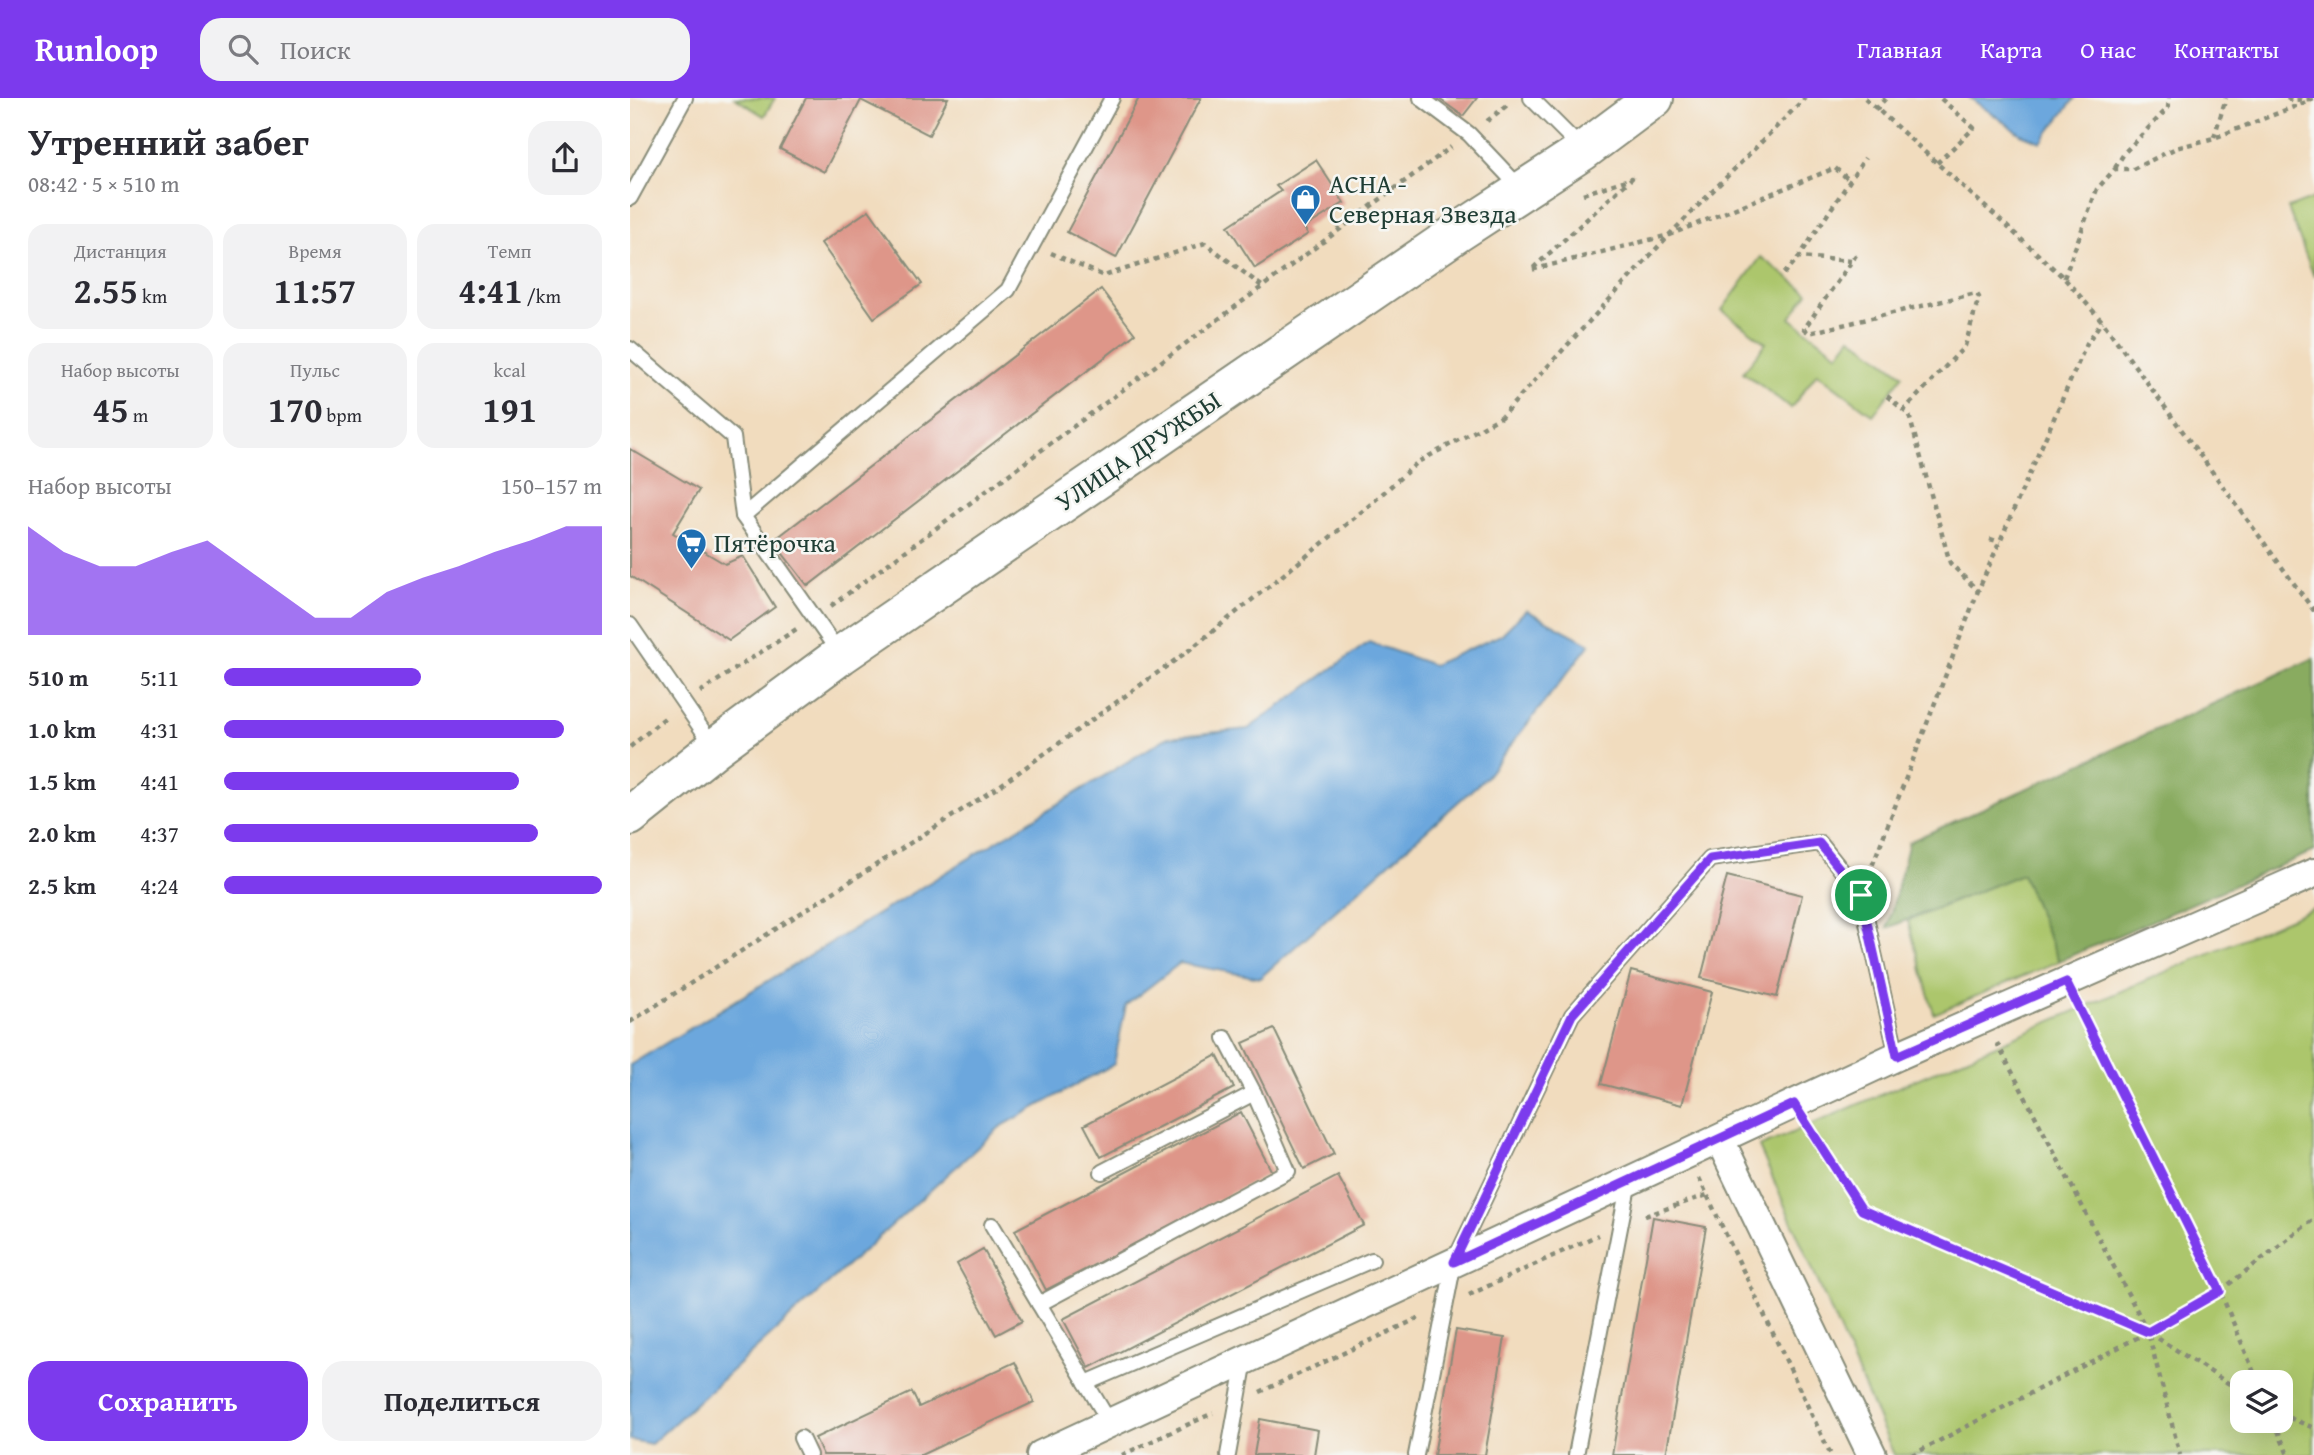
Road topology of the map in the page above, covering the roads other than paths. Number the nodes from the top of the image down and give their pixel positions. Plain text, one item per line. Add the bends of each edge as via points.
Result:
1 (685, 98) edge
2 (1112, 98) edge
3 (1421, 98) edge
4 (1531, 98) edge
5 (1651, 99) edge
6 (1583, 151) junction
7 (1521, 189) junction
8 (630, 198) edge
9 (630, 349) edge
10 (743, 516) junction
11 (630, 625) edge
12 (841, 655) junction
13 (715, 748) junction
14 (630, 816) edge
15 (2314, 873) edge
16 (1225, 1038) dead end
17 (1897, 1056) junction
18 (1254, 1093) junction
19 (1720, 1140) junction
20 (1102, 1172) dead end
21 (1629, 1179) junction
22 (992, 1225) dead end
23 (1371, 1260) dead end
24 (1454, 1262) junction
25 (1039, 1304) junction
26 (1245, 1360) junction
27 (1086, 1383) junction
28 (1110, 1423) junction
29 (800, 1438) dead end
30 (809, 1455) edge
31 (1041, 1455) edge
32 (1228, 1455) edge
33 (1416, 1455) edge
34 (1576, 1455) edge
35 (1872, 1455) edge

1 - 8 lane
2 - 10 lane via 1008,290
3 - 7 lane via 1469,134
4 - 6 lane
5 - 6 street, УЛИЦА ДРУЖБЫ
6 - 7 street, УЛИЦА ДРУЖБЫ
7 - 12 street, УЛИЦА ДРУЖБЫ
9 - 10 lane via 733,437
10 - 12 lane
11 - 13 lane
12 - 13 street, УЛИЦА ДРУЖБЫ
13 - 14 street, УЛИЦА ДРУЖБЫ
15 - 17 street
16 - 18 lane
17 - 19 street
17 - 24 lane via 1861,895 1819,843 1710,859 1572,1015
18 - 20 lane
18 - 25 lane via 1288,1171
19 - 21 street
19 - 35 street
21 - 24 street
21 - 34 lane
22 - 25 lane
23 - 27 lane
24 - 26 street
24 - 33 lane
25 - 27 lane
26 - 28 street
26 - 32 lane
27 - 28 lane
28 - 31 street
29 - 30 lane

